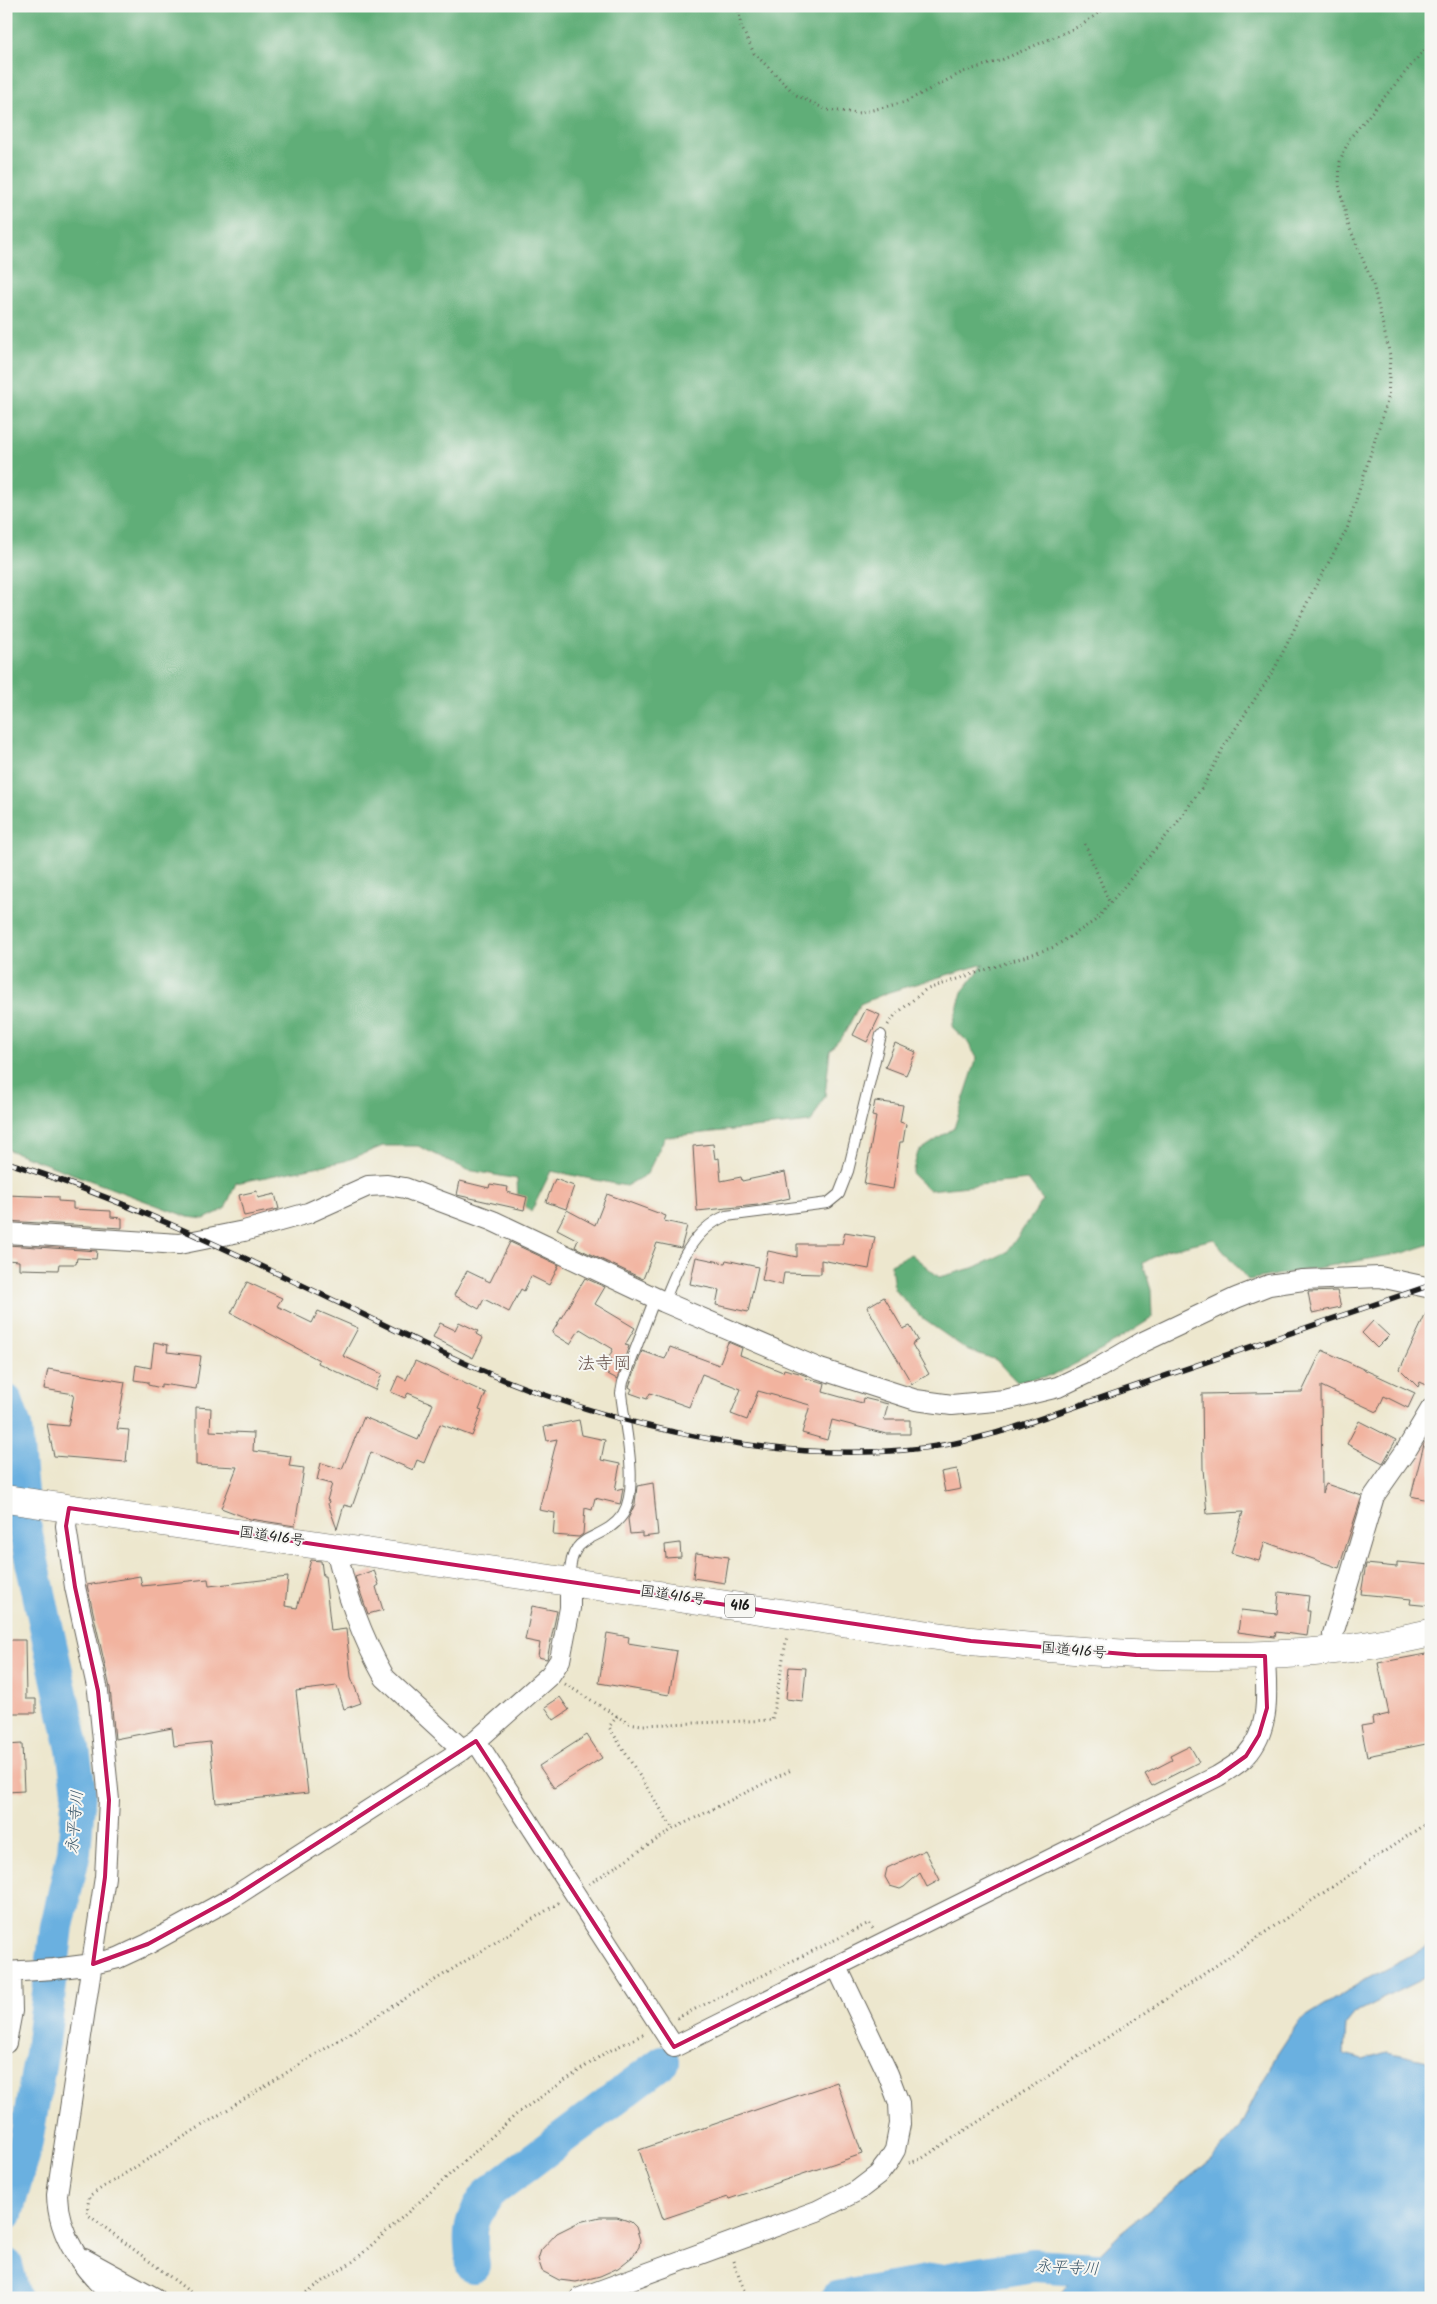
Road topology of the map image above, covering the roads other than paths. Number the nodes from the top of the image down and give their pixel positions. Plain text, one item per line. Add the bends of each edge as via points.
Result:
1 (881, 1035) road end
2 (6, 1233) edge
3 (1431, 1288) edge
4 (660, 1300) junction
5 (1431, 1409) edge
6 (6, 1499) edge
7 (60, 1507) junction
8 (336, 1547) junction
9 (570, 1581) junction
10 (1431, 1633) edge
11 (1335, 1650) junction
12 (1264, 1656) junction
13 (469, 1745) junction
14 (88, 1965) junction
15 (837, 1967) junction
16 (15, 1972) edge
17 (6, 2043) edge
18 (76, 2256) junction
19 (114, 2298) edge
20 (155, 2298) edge
21 (580, 2298) edge

1 - 4 lane via 848,1171 839,1194 828,1203 726,1216 711,1222 701,1232
2 - 4 street via 179,1244 244,1231 308,1213 368,1186 386,1185 436,1198 493,1221
3 - 4 street via 1380,1277 1303,1280 1269,1285 1143,1342 1058,1387 1005,1400 952,1405 899,1396 820,1369
4 - 9 lane via 621,1393 631,1494 623,1514 574,1550 569,1563
5 - 11 street via 1374,1496 1333,1634
6 - 7 highway, 国道416号 / 416
7 - 8 highway, 国道416号 / 416
7 - 14 street via 98,1691 109,1800 105,1877
8 - 9 highway, 国道416号 / 416
8 - 13 street via 341,1573 384,1678
9 - 12 highway, 国道416号 / 416 via 971,1641 1136,1655
9 - 13 street via 570,1608 560,1660 550,1674
10 - 11 highway, 国道416号 / 416
11 - 12 highway, 国道416号 / 416
12 - 15 street via 1267,1708 1260,1735 1246,1756 1218,1776
13 - 14 street via 232,1898 118,1958
13 - 15 street via 576,1892 674,2047
14 - 16 street
14 - 18 street via 57,2195 64,2234
15 - 21 street via 899,2103 900,2124 895,2150 878,2175 857,2191 817,2211
16 - 17 street
18 - 19 street
18 - 20 street via 89,2260

